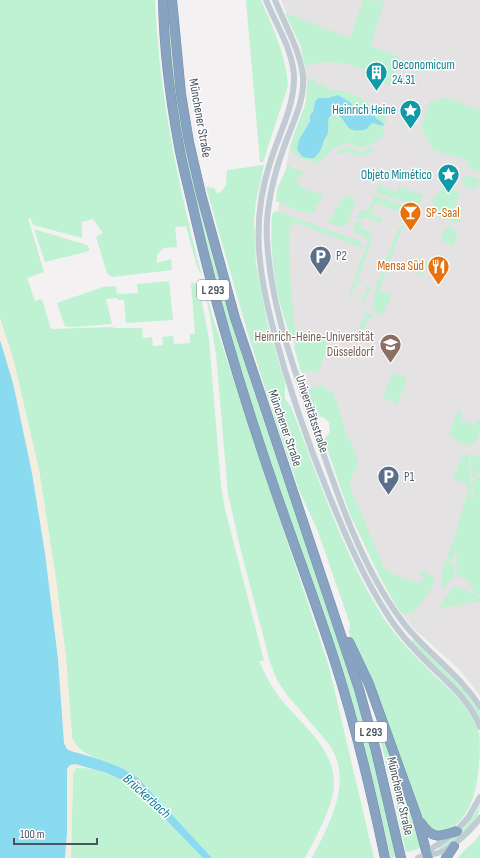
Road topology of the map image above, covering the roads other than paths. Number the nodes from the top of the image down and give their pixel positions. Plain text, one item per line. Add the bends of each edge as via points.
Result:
1 (163, 0) edge
2 (172, 0) edge
3 (266, 0) edge
4 (275, 0) edge
5 (332, 607) junction
6 (480, 707) edge
7 (480, 727) edge
8 (480, 797) edge
9 (417, 817) junction
10 (480, 818) edge
11 (457, 831) junction
12 (454, 846) junction
13 (428, 856) edge
14 (385, 858) edge
15 (401, 858) edge
16 (418, 858) edge
17 (446, 858) edge

1 - 14 highway, Münchener Straße / L 293 via 164,35 173,112 203,252 223,328 258,440 348,706
2 - 5 highway, Münchener Straße / L 293 via 181,94 189,142 202,194 235,318
3 - 7 street, Universitätsstraße via 289,52 294,77 293,96 269,165 257,230 262,283 273,329 305,432 351,547 369,582 398,630 464,699
4 - 6 street, Universitätsstraße via 301,65 303,79 298,112 276,174 266,236 271,280 286,342 327,465 374,576 410,631 464,685
5 - 9 highway via 341,618 351,648 369,684
5 - 15 highway, Münchener Straße / L 293 via 359,689
8 - 11 street
9 - 11 highway via 424,828 433,835 443,836
9 - 13 highway
10 - 12 street
11 - 13 street via 431,849
12 - 13 street via 437,855
12 - 17 highway
13 - 16 street

